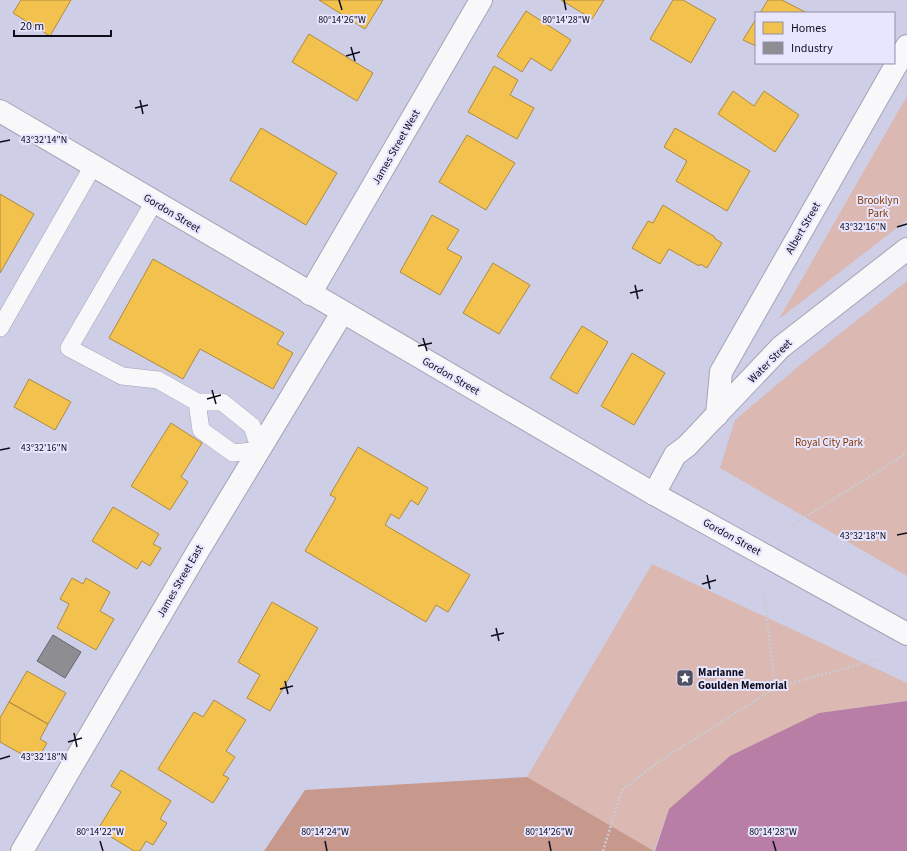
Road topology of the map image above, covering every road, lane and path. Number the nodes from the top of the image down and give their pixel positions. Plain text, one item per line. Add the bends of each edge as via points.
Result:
1 (481, 0) edge
2 (907, 46) edge
3 (0, 111) edge
4 (93, 166) junction
5 (154, 202) junction
6 (907, 249) edge
7 (310, 294) junction
8 (342, 313) junction
9 (0, 328) edge
10 (197, 402) junction
11 (717, 415) junction
12 (260, 450) junction
13 (907, 453) edge
14 (654, 494) junction
15 (791, 526) dead end
16 (764, 595) dead end
17 (907, 634) edge
18 (877, 659) dead end
19 (775, 688) junction
20 (22, 851) edge
21 (604, 851) edge

1 - 7 street, James Street West
2 - 11 street, Albert Street via 721,372
3 - 4 street, Gordon Street
4 - 5 street, Gordon Street
4 - 9 lane
5 - 7 street, Gordon Street
5 - 10 lane via 69,348 122,376 158,380
6 - 11 street, Water Street via 781,347
7 - 8 street, Gordon Street
8 - 12 street, James Street East
8 - 14 street, Gordon Street
10 - 12 lane via 222,402 252,426
10 - 12 lane via 201,430 233,453
11 - 14 street, Water Street via 676,455
12 - 20 street, James Street East
13 - 15 path
14 - 17 street, Gordon Street
16 - 19 path
18 - 19 path
19 - 21 path via 658,762 622,790

